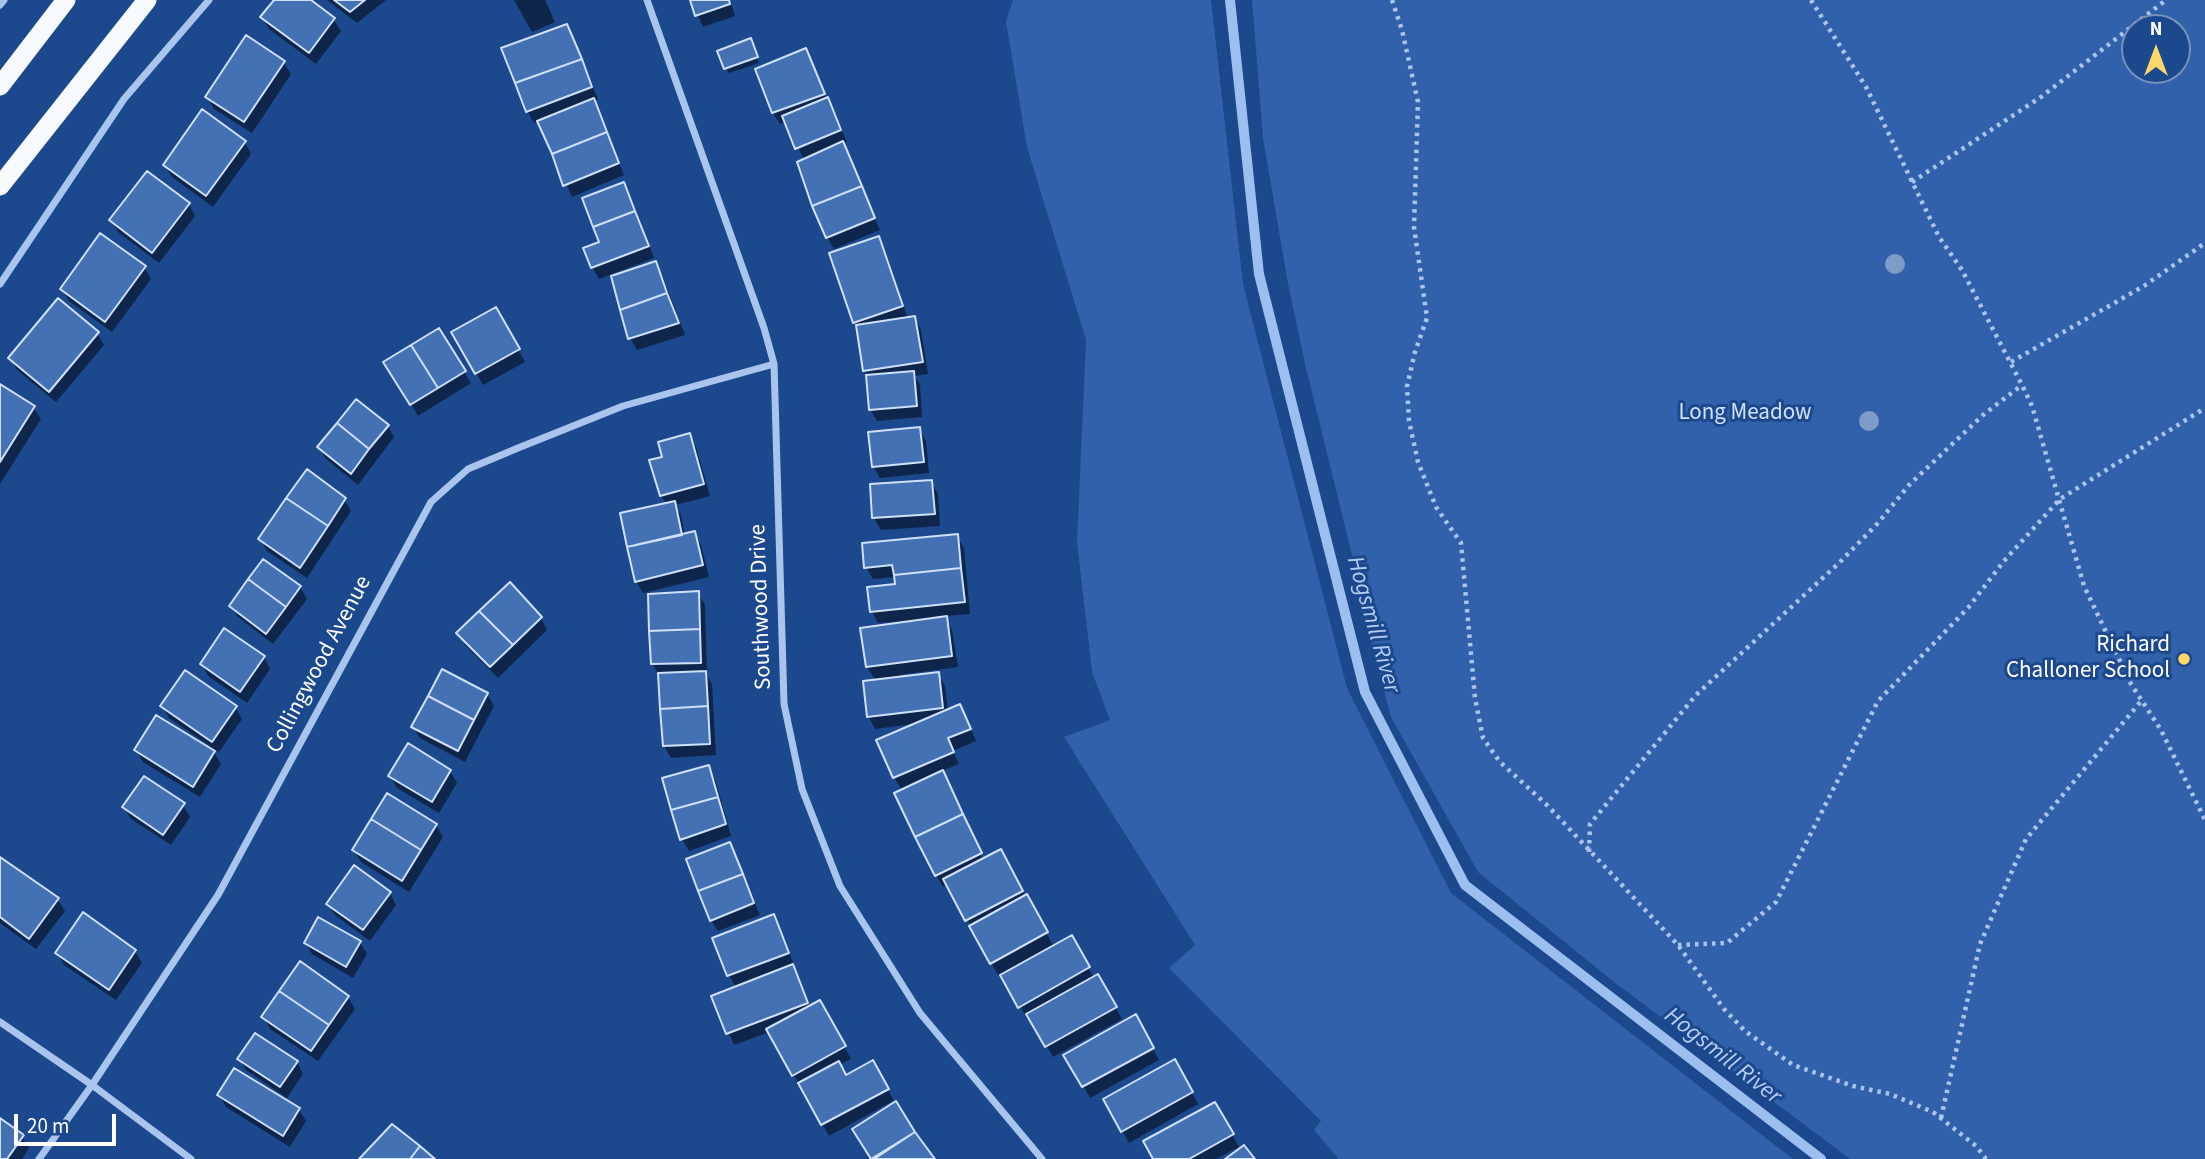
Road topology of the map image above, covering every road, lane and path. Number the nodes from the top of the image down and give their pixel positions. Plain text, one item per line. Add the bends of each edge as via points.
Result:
1 (4, 0) edge
2 (66, 0) edge
3 (147, 0) edge
4 (209, 0) edge
5 (647, 0) edge
6 (1392, 0) edge
7 (1811, 0) edge
8 (2166, 0) edge
9 (0, 5) edge
10 (0, 86) edge
11 (1912, 183) junction
12 (0, 186) edge
13 (2205, 243) edge
14 (0, 284) edge
15 (2011, 362) junction
16 (774, 364) junction
17 (2022, 385) junction
18 (2205, 408) edge
19 (2060, 499) junction
20 (2142, 700) junction
21 (2205, 820) edge
22 (1589, 852) junction
23 (1678, 945) junction
24 (0, 1022) edge
25 (92, 1085) junction
26 (1941, 1118) junction
27 (39, 1159) edge
28 (191, 1159) edge
29 (1042, 1159) edge
30 (1986, 1159) edge

1 - 9 street
2 - 10 highway
3 - 12 highway
4 - 14 street via 124,99
5 - 16 street, Southwood Drive
6 - 22 path via 1418,102 1414,227 1427,318 1407,386 1418,462 1436,506 1461,543 1483,738 1500,762
7 - 11 path via 1866,88
8 - 11 path via 2041,97
11 - 15 path
13 - 15 path via 2144,286
15 - 17 path
16 - 25 street, Collingwood Avenue via 624,406 468,469 431,502 218,895
16 - 29 street, Southwood Drive via 784,704 802,789 840,886 920,1013
17 - 19 path
17 - 22 path via 1927,467 1839,563 1696,695 1590,824
18 - 19 path
19 - 20 path via 2084,586
19 - 23 path via 1968,608 1878,701 1776,902 1727,943
20 - 21 path
20 - 26 path via 2026,839 1980,944
22 - 23 path
23 - 26 path via 1745,1031 1794,1065 1890,1094
24 - 25 street
25 - 27 street, Collingwood Avenue
25 - 28 street
26 - 30 path

